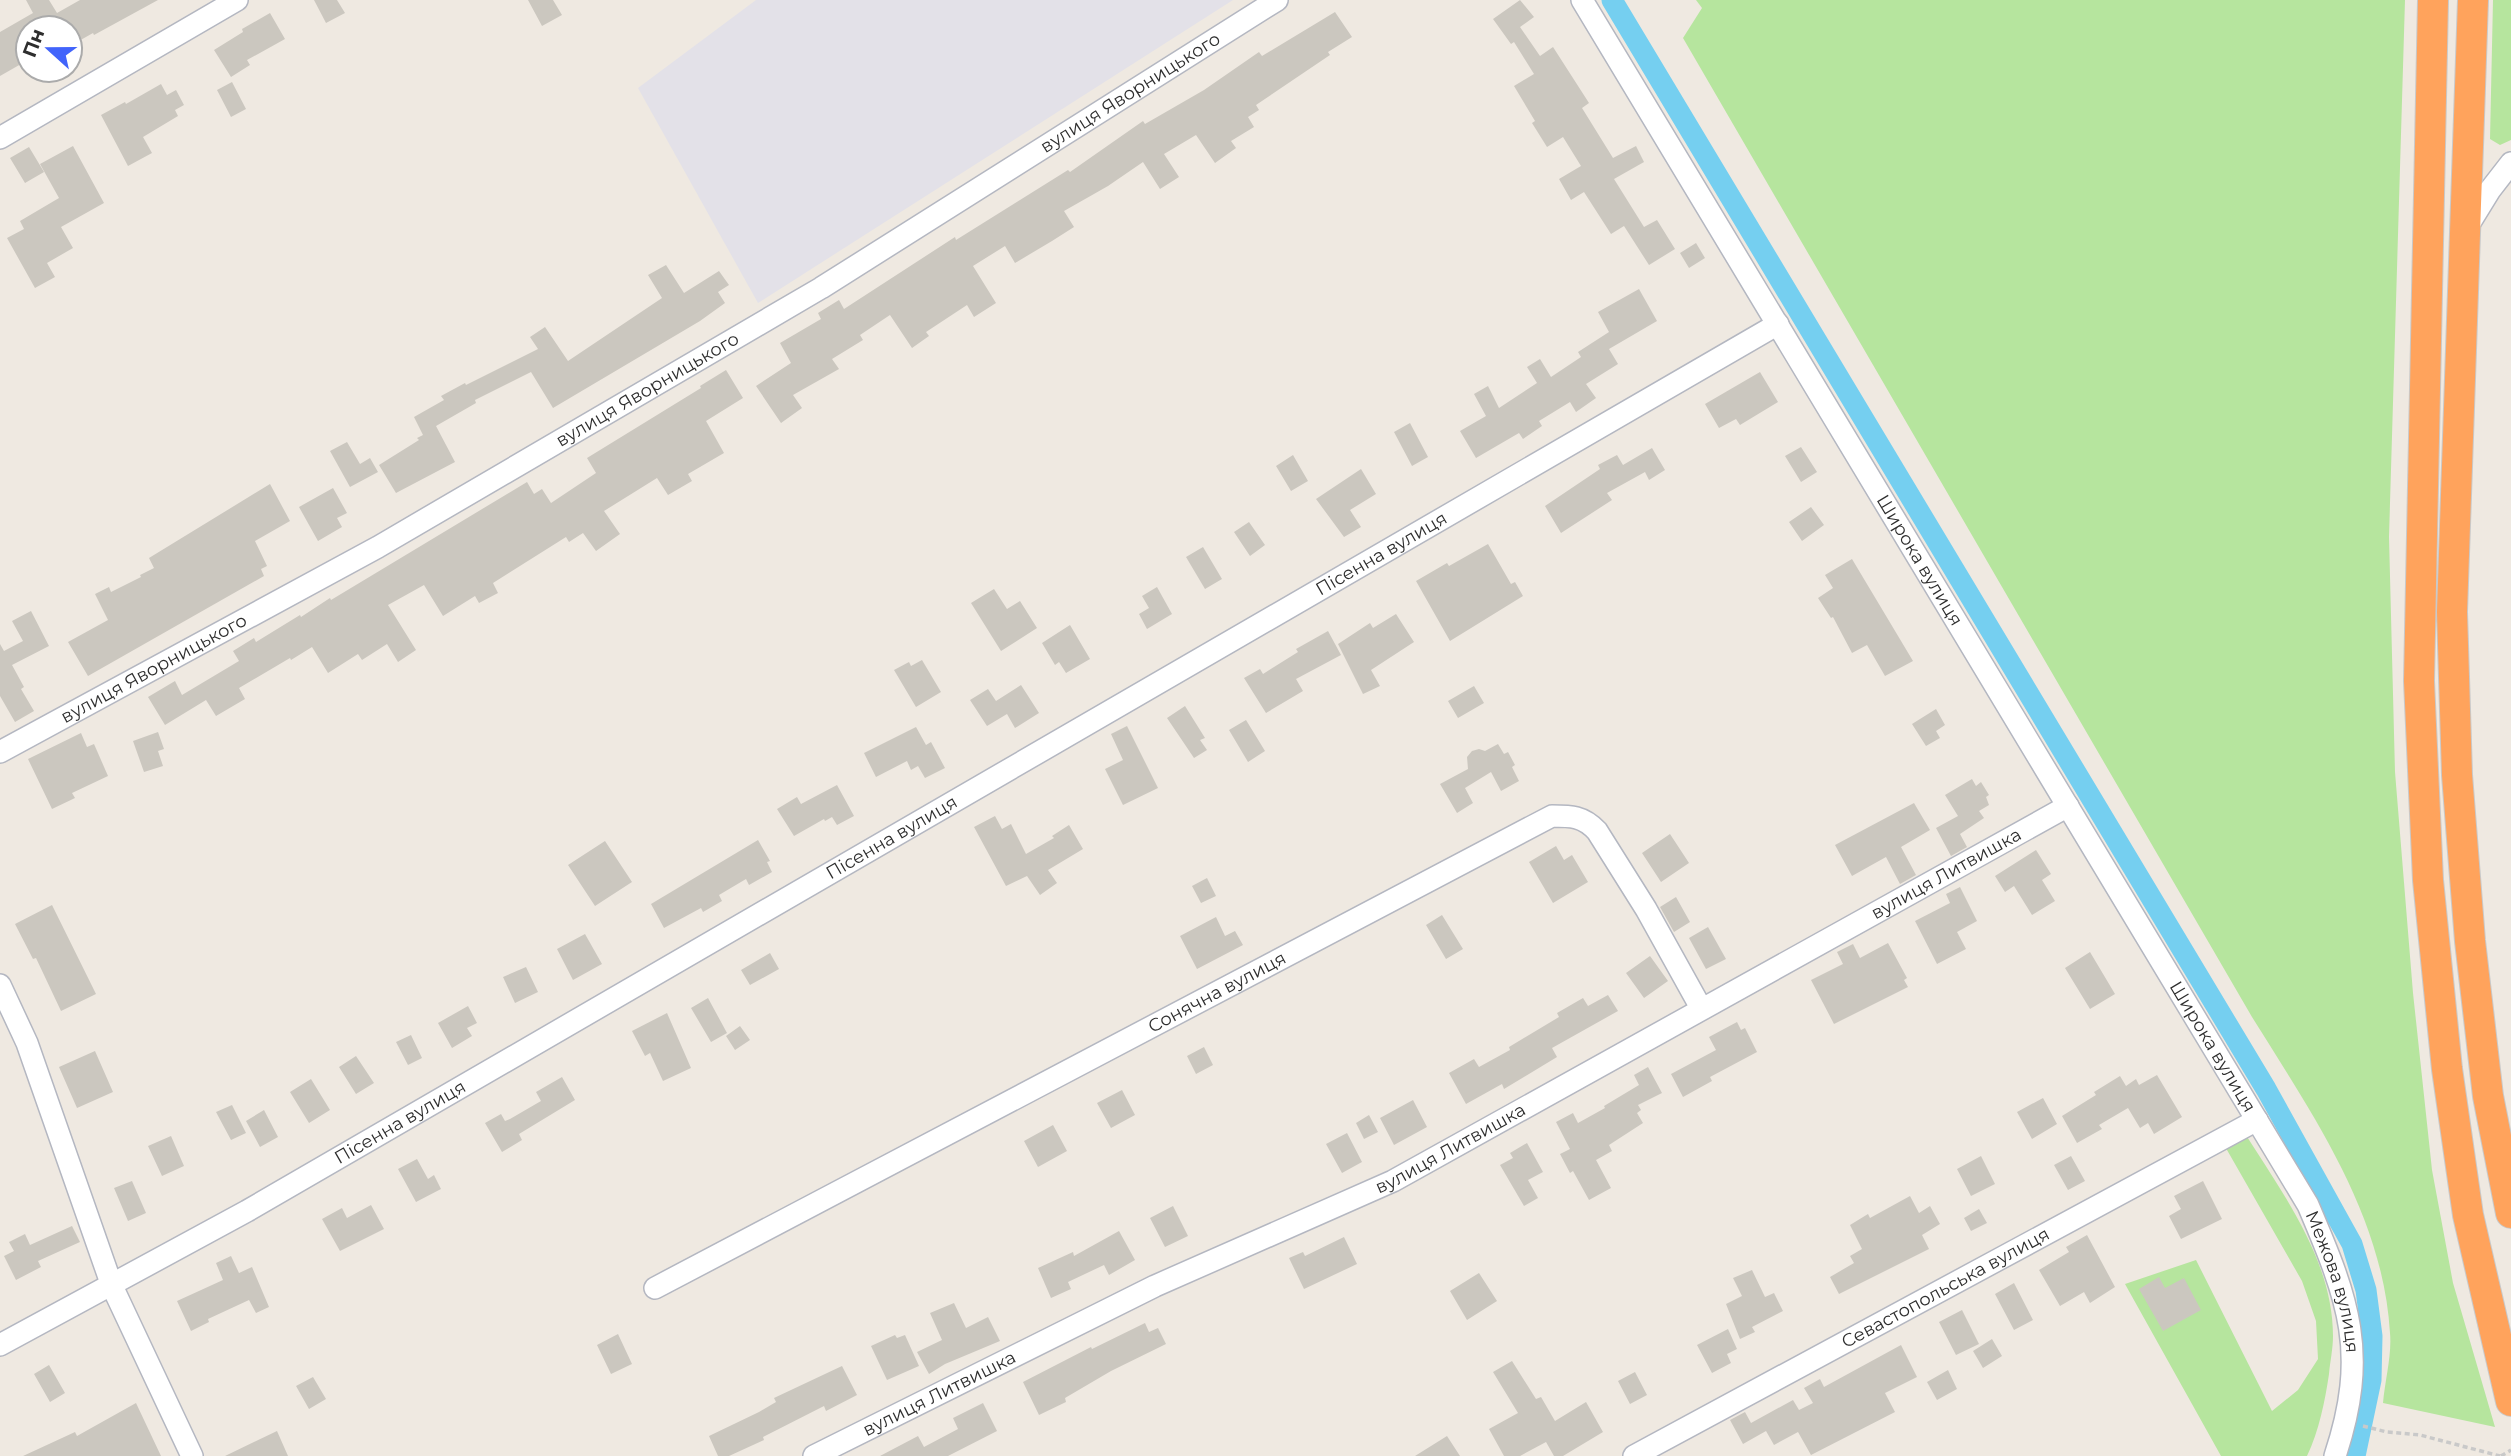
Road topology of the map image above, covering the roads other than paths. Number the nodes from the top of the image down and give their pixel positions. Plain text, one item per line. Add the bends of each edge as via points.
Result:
1 (237, 0) edge
2 (1277, 0) edge
3 (1582, 0) edge
4 (2433, 0) edge
5 (2473, 0) edge
6 (0, 138) edge
7 (2511, 163) edge
8 (2465, 231) junction
9 (1778, 324) junction
10 (0, 752) edge
11 (2068, 806) junction
12 (0, 985) edge
13 (1701, 1009) junction
14 (2257, 1120) junction
15 (2511, 1213) edge
16 (112, 1286) junction
17 (655, 1289) dead end
18 (0, 1345) edge
19 (2511, 1401) edge
20 (192, 1456) edge
21 (814, 1456) edge
22 (1634, 1456) edge
23 (2335, 1456) edge

1 - 6 street
2 - 10 street, вулиця Яворницького via 821,288 378,547
3 - 9 street, Широка вулиця
4 - 19 highway via 2419,681 2428,880 2468,1216
5 - 8 highway
7 - 8 street
8 - 15 highway via 2452,612 2457,775 2488,1096
9 - 11 street, Широка вулиця
9 - 16 street, Пісенна вулиця
11 - 13 street, вулиця Литвишка
11 - 14 street, Широка вулиця
12 - 16 street via 27,1044
13 - 17 street, Сонячна вулиця via 1597,831 1580,818 1552,816
13 - 21 street, вулиця Литвишка via 1393,1181 1155,1286
14 - 22 street, Севастопольська вулиця
14 - 23 street, Межова вулиця via 2308,1205 2337,1273 2350,1321 2354,1366 2346,1422
16 - 18 street, Пісенна вулиця
16 - 20 street

